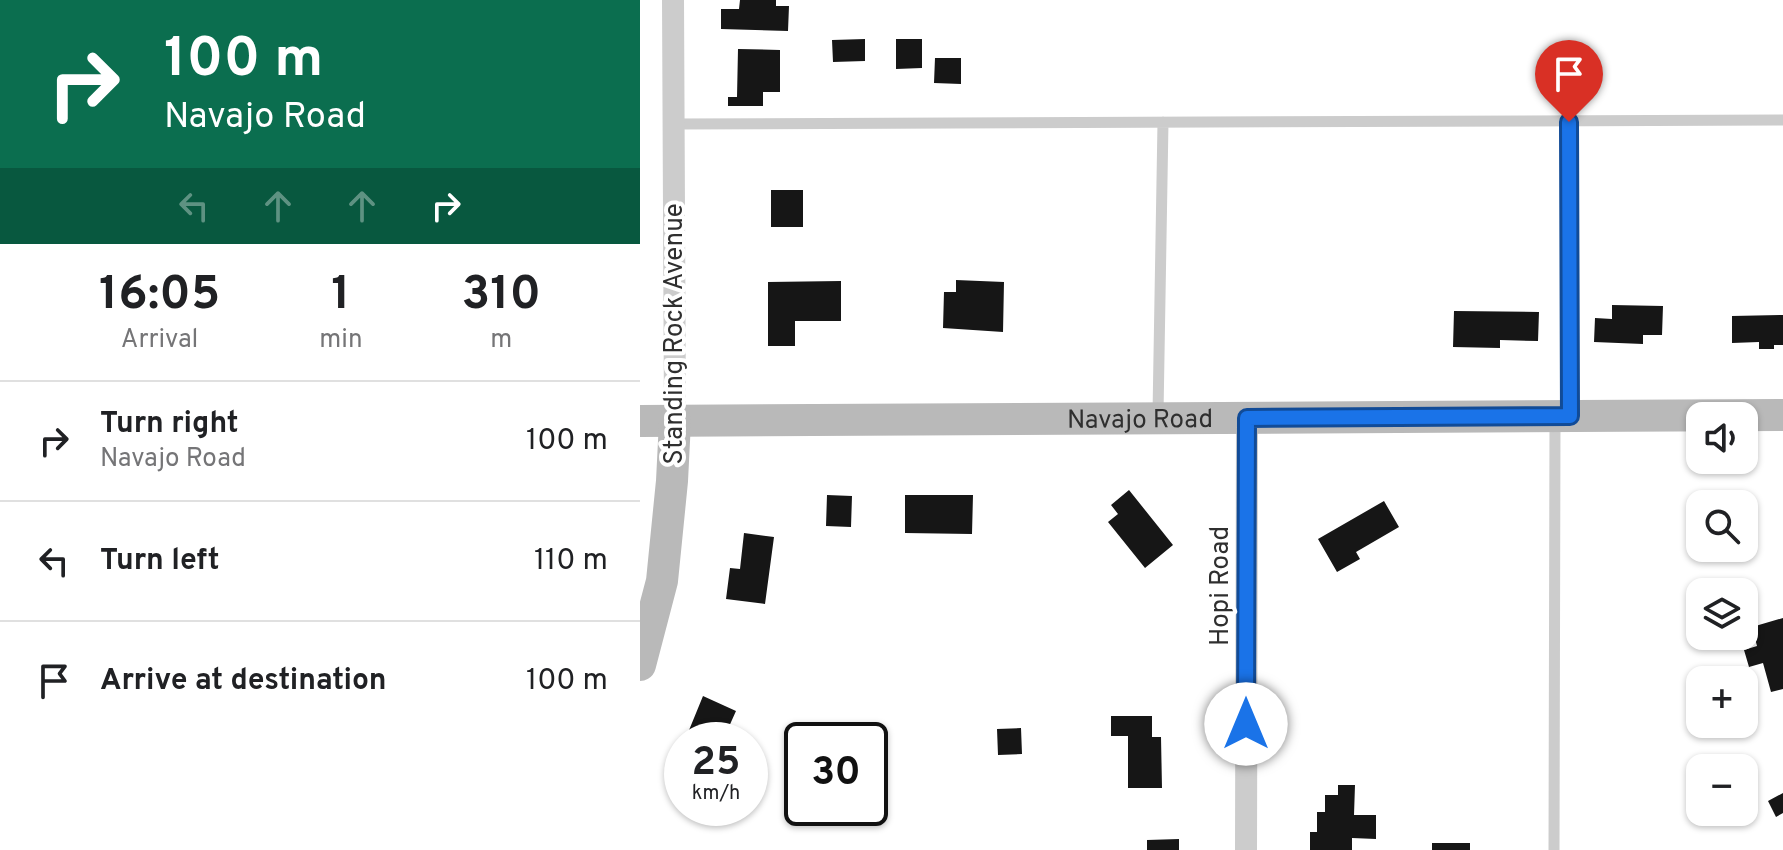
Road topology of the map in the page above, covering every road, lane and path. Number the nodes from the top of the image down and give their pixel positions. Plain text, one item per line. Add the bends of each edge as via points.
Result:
1 (673, 0) edge
2 (1783, 120) edge
3 (1163, 122) junction
4 (1569, 122) junction
5 (674, 124) junction
6 (1783, 415) edge
7 (1563, 416) junction
8 (1247, 418) junction
9 (1158, 419) junction
10 (640, 421) edge
11 (675, 421) junction
12 (640, 665) edge
13 (1246, 850) edge
14 (1554, 850) edge

1 - 5 street, Standing Rock Avenue
2 - 4 lane
3 - 4 lane
3 - 5 lane
3 - 9 lane
4 - 7 lane
5 - 11 street, Standing Rock Avenue
6 - 7 main road, Navajo Road
7 - 8 main road, Navajo Road
7 - 14 lane
8 - 9 main road, Navajo Road
8 - 13 street, Hopi Road
9 - 11 main road, Navajo Road
10 - 11 main road, Navajo Road
11 - 12 main road, Standing Rock Avenue via 662,581

